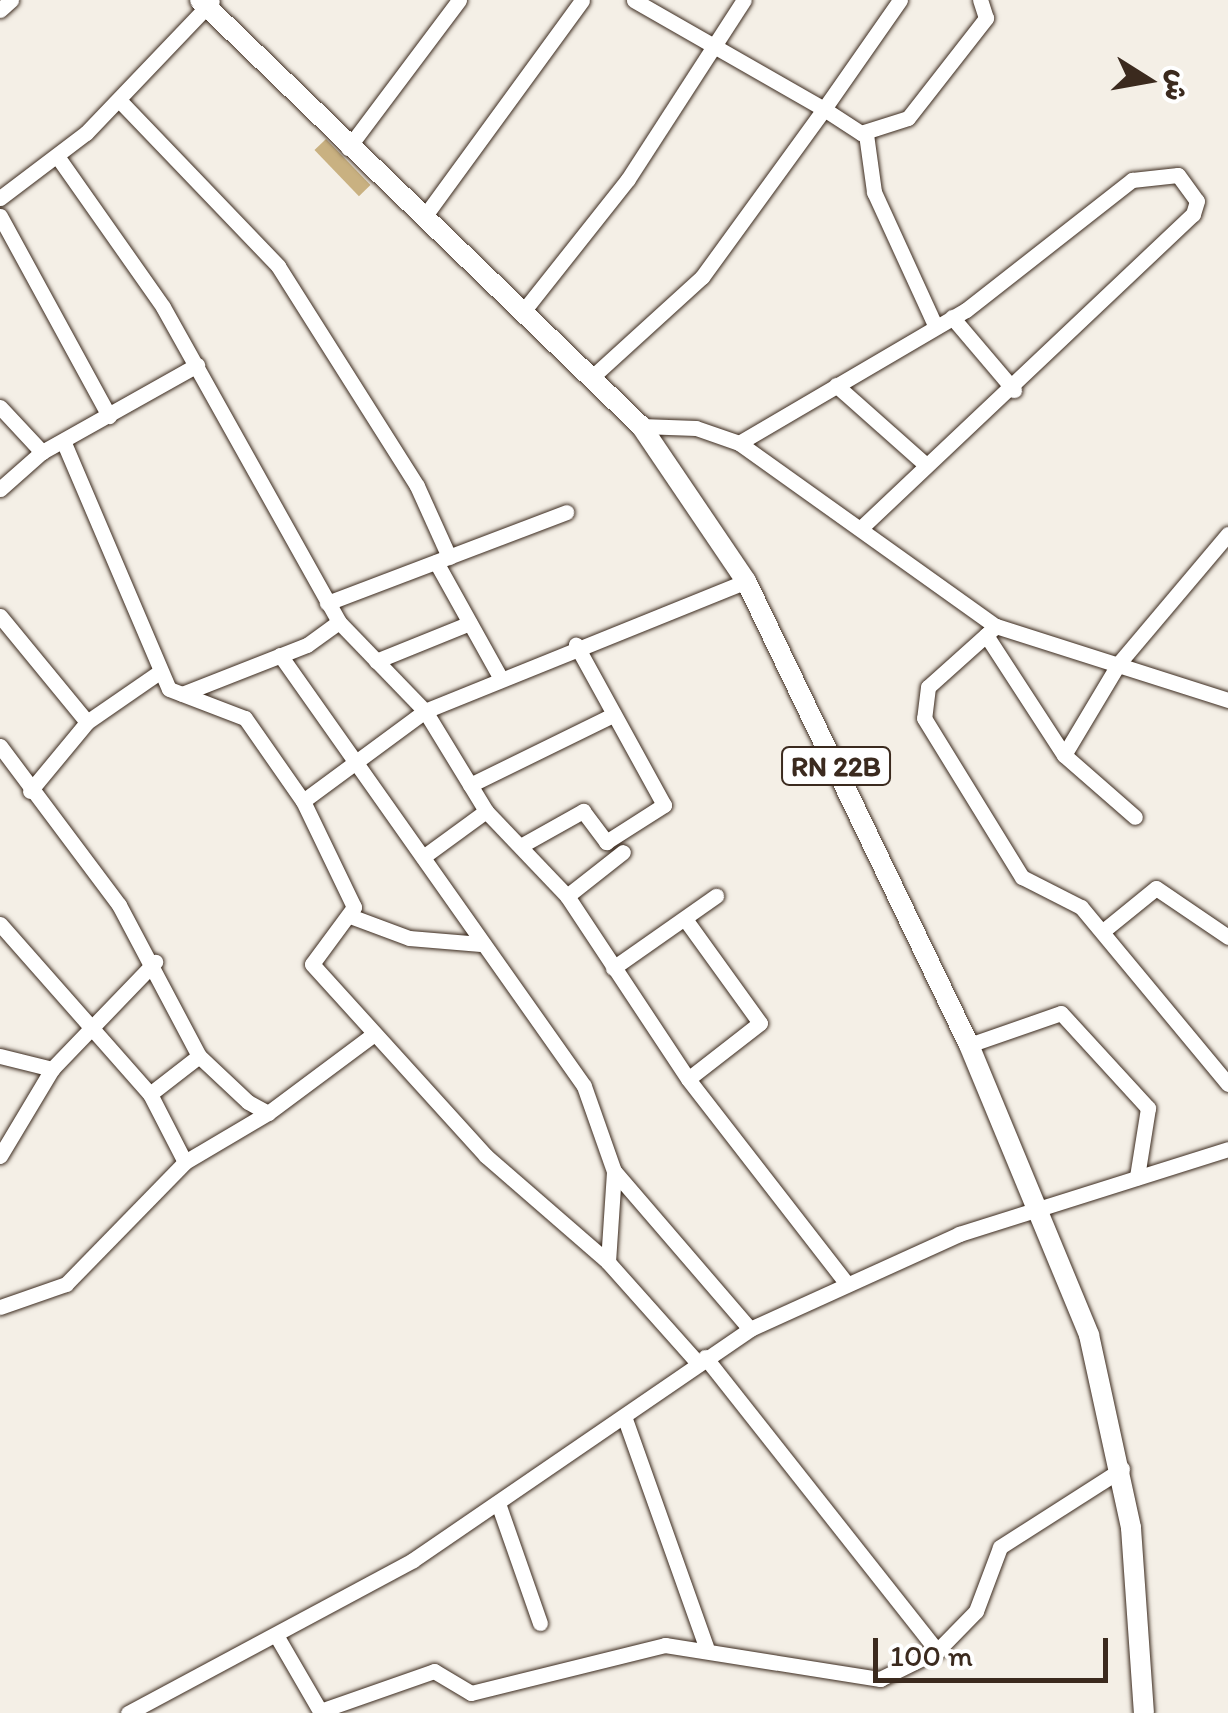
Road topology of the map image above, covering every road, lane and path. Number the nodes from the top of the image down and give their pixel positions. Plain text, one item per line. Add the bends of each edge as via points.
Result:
1 (11, 0) edge
2 (459, 0) edge
3 (582, 0) edge
4 (634, 0) edge
5 (744, 0) edge
6 (900, 0) edge
7 (980, 0) edge
8 (207, 2) edge
9 (0, 10) edge
10 (714, 46) junction
11 (120, 100) junction
12 (824, 109) junction
13 (866, 134) junction
14 (348, 148) junction
15 (57, 156) junction
16 (0, 198) edge
17 (0, 216) edge
18 (424, 218) junction
19 (525, 309) junction
20 (952, 317) junction
21 (934, 323) junction
22 (197, 366) junction
23 (591, 378) junction
24 (836, 384) junction
25 (1014, 390) junction
26 (0, 407) edge
27 (109, 416) junction
28 (641, 426) junction
29 (64, 442) junction
30 (739, 444) junction
31 (42, 452) junction
32 (924, 463) junction
33 (0, 489) edge
34 (566, 512) dead end
35 (862, 527) junction
36 (1228, 534) edge
37 (443, 560) junction
38 (746, 581) junction
39 (327, 604) junction
40 (0, 616) edge
41 (339, 622) junction
42 (470, 623) junction
43 (991, 630) junction
44 (576, 646) junction
45 (280, 654) junction
46 (376, 661) junction
47 (1119, 663) junction
48 (158, 672) junction
49 (501, 679) junction
50 (182, 694) junction
51 (1228, 700) edge
52 (425, 711) junction
53 (613, 715) junction
54 (87, 722) junction
55 (0, 746) edge
56 (1064, 755) junction
57 (355, 757) junction
58 (470, 785) junction
59 (30, 791) junction
60 (303, 801) junction
61 (486, 812) junction
62 (1135, 817) dead end
63 (524, 844) junction
64 (624, 852) dead end
65 (422, 857) junction
66 (567, 896) junction
67 (716, 896) dead end
68 (350, 916) junction
69 (686, 918) junction
70 (0, 924) edge
71 (1103, 931) junction
72 (1228, 936) edge
73 (481, 944) junction
74 (155, 962) junction
75 (613, 968) junction
76 (93, 1034) junction
77 (374, 1034) junction
78 (969, 1045) junction
79 (0, 1056) edge
80 (199, 1056) junction
81 (1223, 1064) edge
82 (52, 1069) junction
83 (688, 1078) junction
84 (1228, 1084) edge
85 (150, 1094) junction
86 (268, 1113) junction
87 (1228, 1149) edge
88 (0, 1156) edge
89 (185, 1162) junction
90 (614, 1171) junction
91 (1137, 1176) junction
92 (1038, 1206) junction
93 (608, 1262) junction
94 (846, 1284) junction
95 (0, 1307) edge
96 (750, 1329) junction
97 (701, 1360) junction
98 (625, 1419) junction
99 (1122, 1470) junction
100 (499, 1506) junction
101 (540, 1624) dead end
102 (276, 1634) junction
103 (706, 1647) junction
104 (937, 1651) junction
105 (128, 1713) edge
106 (1144, 1713) edge

1 - 9 street
2 - 14 street
3 - 18 street
4 - 10 street
5 - 10 street
6 - 12 street
7 - 13 street via 986,18 908,118
8 - 11 street
8 - 14 main road, RN 22B
10 - 12 street
10 - 19 street via 628,180
11 - 15 street
11 - 37 street via 278,266 417,486
12 - 13 street
12 - 23 street via 702,277
13 - 21 street via 874,192
14 - 18 main road, RN 22B
15 - 16 street
15 - 22 street
17 - 27 street
18 - 19 main road, RN 22B
19 - 23 main road, RN 22B
20 - 21 street
20 - 25 street
20 - 25 street via 1132,180 1178,175 1198,202 1194,214
21 - 24 street
22 - 27 street
22 - 39 street
23 - 28 main road, RN 22B
24 - 30 street
24 - 32 street
25 - 32 street
26 - 31 street
27 - 29 street
28 - 30 street via 696,428
28 - 38 main road, RN 22B
29 - 31 street
29 - 48 street
30 - 35 street
31 - 33 street
32 - 35 street
34 - 37 street
35 - 43 street
36 - 47 street
37 - 39 street
37 - 42 street
38 - 44 street
38 - 78 main road, RN 22B
39 - 41 street
40 - 54 street
41 - 45 street
41 - 46 street
42 - 46 street
42 - 49 street
43 - 47 street
43 - 56 street
43 - 71 street via 928,688 924,718 1022,878 1076,901
44 - 49 street
44 - 53 street
45 - 50 street
45 - 57 street
46 - 52 street
47 - 51 street
47 - 56 street
48 - 50 street
48 - 54 street
49 - 52 street
50 - 60 street via 252,724
52 - 57 street
52 - 58 street
53 - 58 street
53 - 63 street via 664,805 606,842 583,811
54 - 59 street
55 - 59 street
56 - 62 street
57 - 60 street
57 - 65 street
58 - 61 street
59 - 74 street
60 - 68 street via 353,904
61 - 63 street
61 - 65 street
63 - 66 street
64 - 66 street
65 - 73 street
66 - 75 street
67 - 69 street
68 - 73 street via 409,938
68 - 77 street via 310,960
69 - 75 street
69 - 83 street via 760,1023
70 - 76 street
71 - 72 street via 1156,888
71 - 81 street
73 - 90 street via 584,1086
74 - 76 street
74 - 80 street
75 - 83 street
76 - 82 street
76 - 85 street
77 - 86 street
77 - 93 street via 486,1156
78 - 91 street via 1061,1014 1148,1108
78 - 92 main road, RN 22B
79 - 82 street
80 - 85 street
80 - 86 street
81 - 84 street
82 - 88 street
83 - 94 street
85 - 89 street
86 - 89 street
87 - 91 street
89 - 95 street via 66,1284
90 - 93 street
90 - 96 street
91 - 92 street
92 - 94 street
92 - 99 main road, RN 22B via 1089,1335
93 - 97 street
94 - 96 street
96 - 97 street
97 - 98 street
97 - 104 street
98 - 100 street
98 - 103 street
99 - 104 street via 1000,1546 976,1611
99 - 106 main road, RN 22B
100 - 101 street
100 - 102 street
102 - 103 street via 320,1711 434,1670 471,1693 638,1647
102 - 105 street
103 - 104 street via 863,1680

